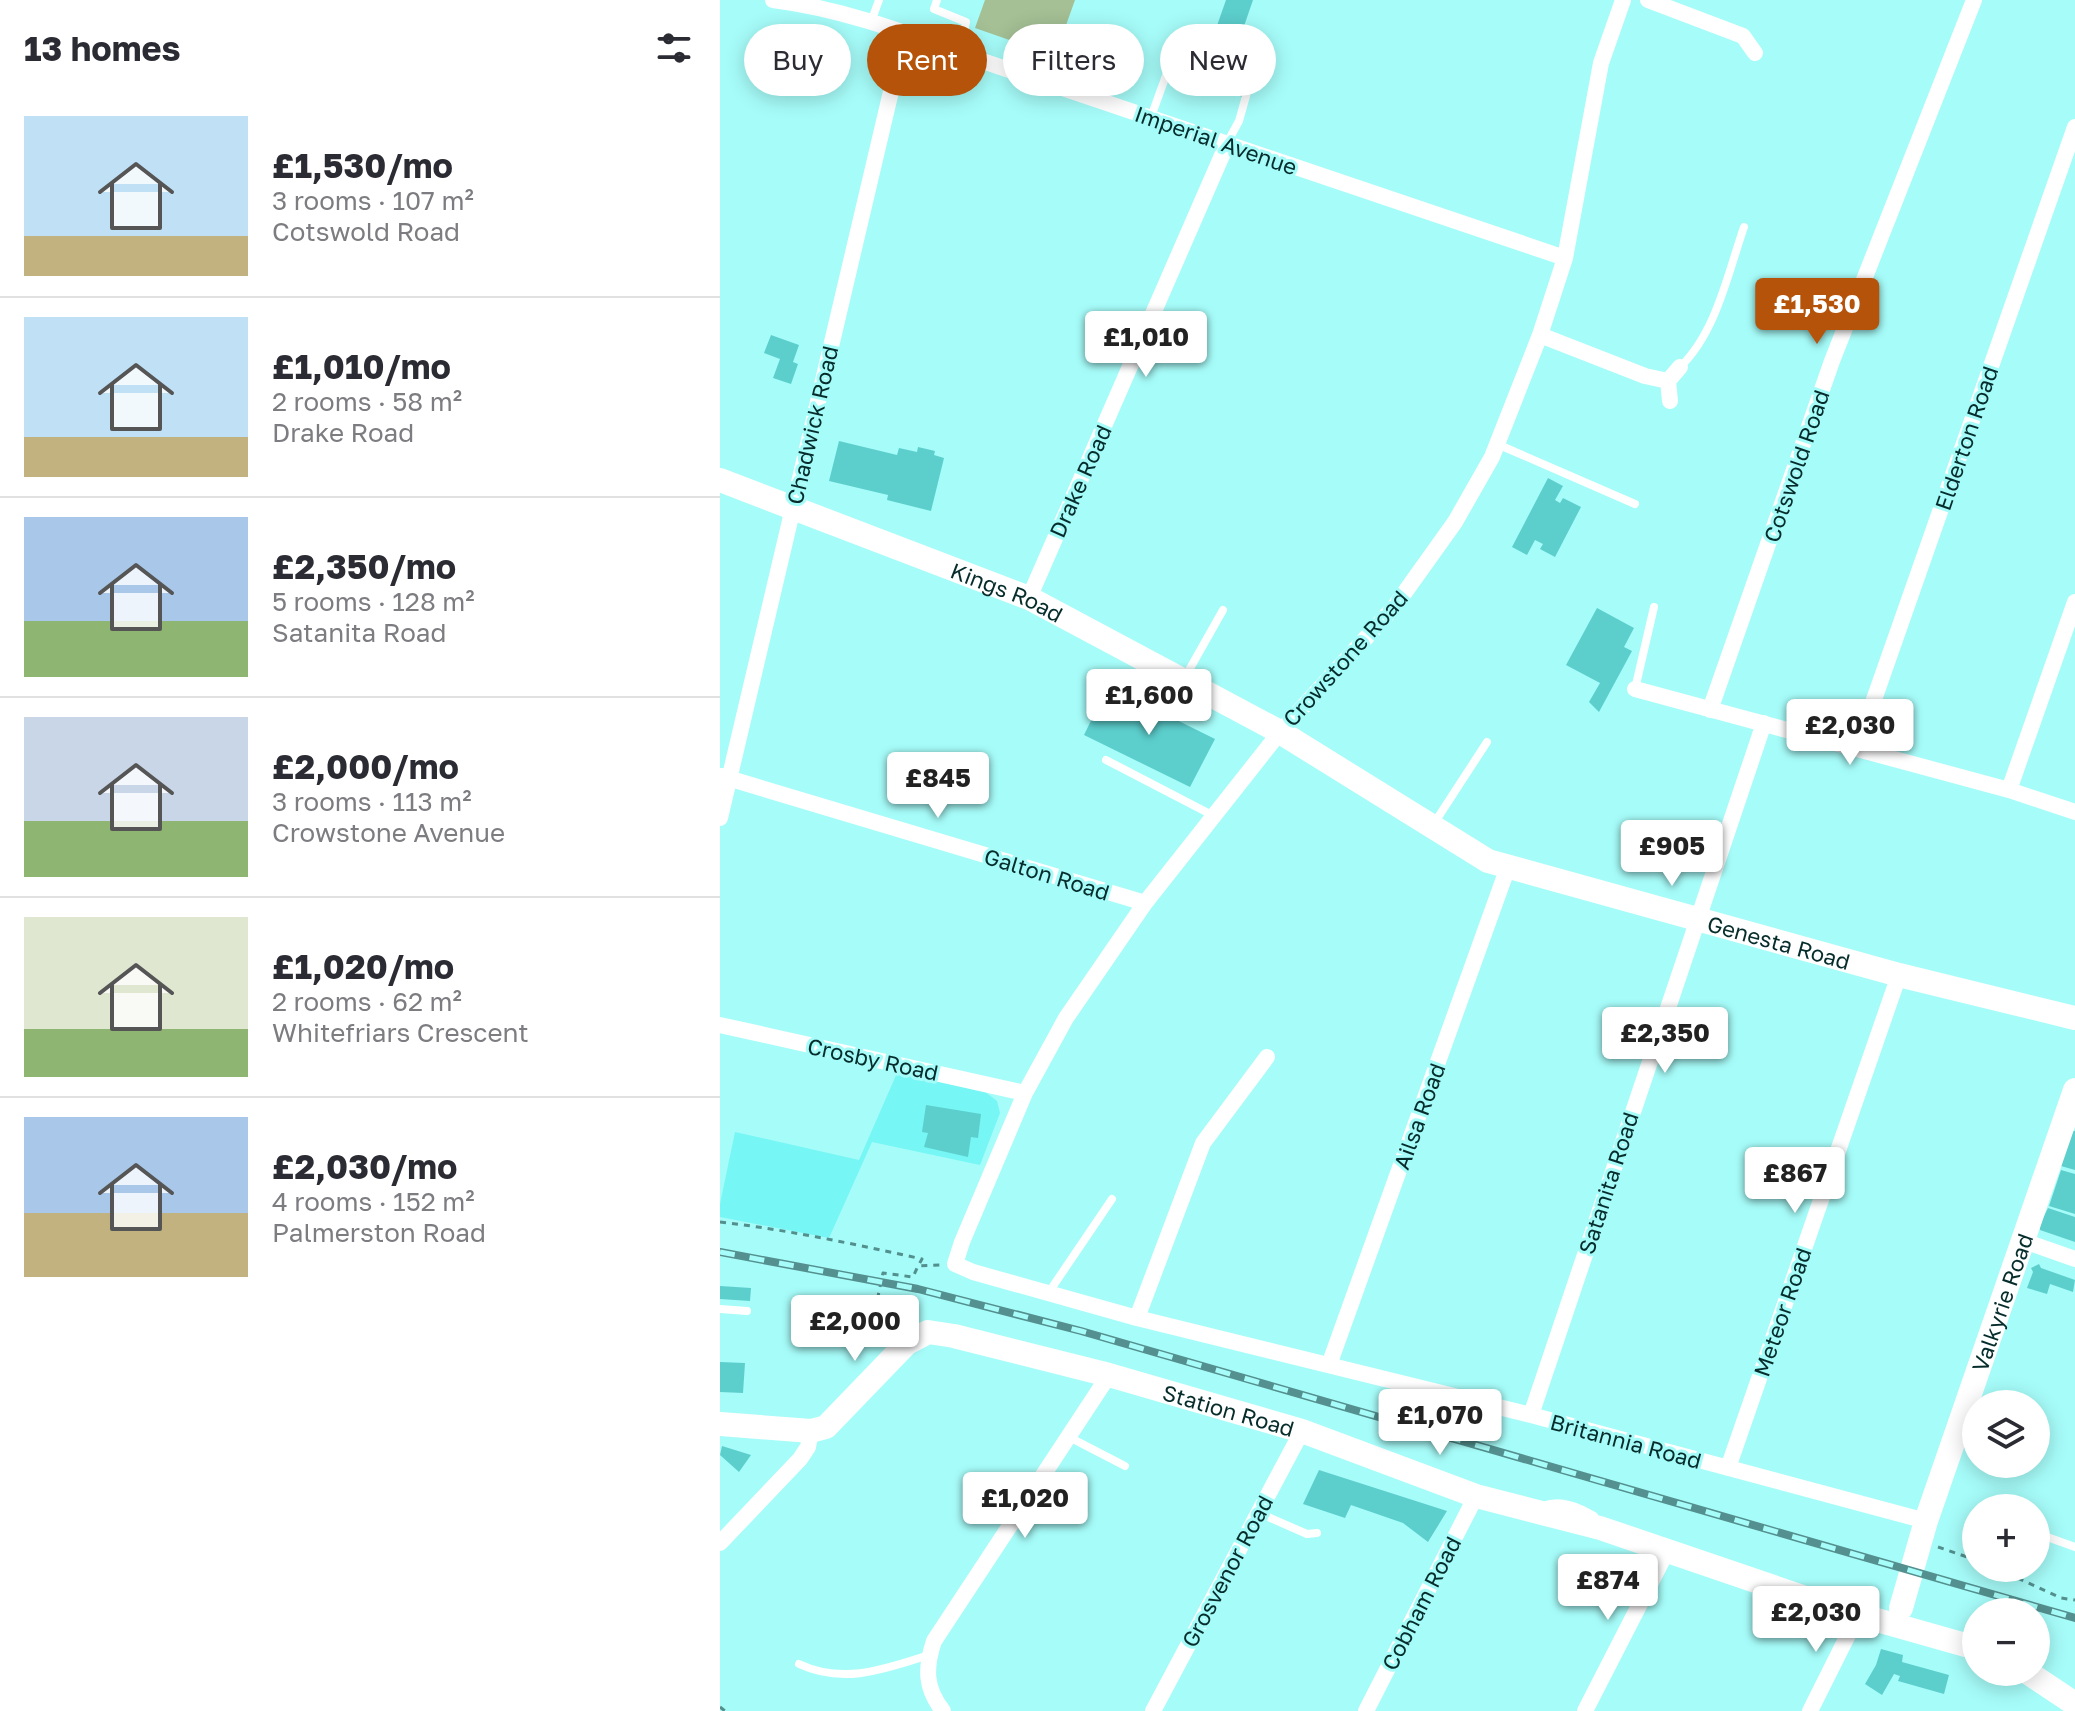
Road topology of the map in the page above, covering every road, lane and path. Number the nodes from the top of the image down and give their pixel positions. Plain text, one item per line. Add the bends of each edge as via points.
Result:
1 (776, 0) edge
2 (879, 0) edge
3 (937, 0) edge
4 (1623, 0) edge
5 (1648, 0) edge
6 (1974, 0) edge
7 (817, 4) edge
8 (870, 23) junction
9 (874, 24) edge
10 (966, 24) edge
11 (1755, 53) dead end
12 (987, 63) edge
13 (1160, 91) edge
14 (890, 96) edge
15 (1246, 96) edge
16 (1150, 118) junction
17 (2074, 132) edge
18 (1227, 144) junction
19 (1744, 227) dead end
20 (1565, 258) junction
21 (1540, 335) junction
22 (1680, 367) joint
23 (1668, 381) junction
24 (1670, 401) dead end
25 (1497, 444) junction
26 (720, 480) edge
27 (1635, 504) dead end
28 (792, 506) junction
29 (1029, 598) junction
30 (2075, 602) edge
31 (1654, 607) dead end
32 (1223, 610) dead end
33 (1183, 679) junction
34 (1635, 689) joint
35 (1710, 710) junction
36 (1764, 723) junction
37 (1280, 732) junction
38 (1487, 742) dead end
39 (1857, 748) junction
40 (1106, 760) dead end
41 (725, 778) edge
42 (2009, 790) junction
43 (2075, 812) edge
44 (1214, 816) junction
45 (720, 818) edge
46 (1432, 826) junction
47 (1508, 867) junction
48 (1145, 903) junction
49 (1696, 919) junction
50 (1899, 975) junction
51 (2075, 1018) edge
52 (720, 1025) edge
53 (1267, 1057) dead end
54 (1025, 1093) junction
55 (2073, 1099) edge
56 (1112, 1199) dead end
57 (720, 1222) edge
58 (2021, 1240) junction
59 (2075, 1259) edge
60 (955, 1264) junction
61 (918, 1266) junction
62 (1049, 1292) junction
63 (912, 1307) dead end
64 (720, 1309) edge
65 (747, 1311) dead end
66 (1137, 1318) junction
67 (1329, 1365) junction
68 (1109, 1375) junction
69 (1531, 1415) junction
70 (720, 1424) edge
71 (811, 1431) junction
72 (1302, 1431) junction
73 (1069, 1436) junction
74 (1125, 1466) dead end
75 (1728, 1468) junction
76 (1476, 1496) junction
77 (1258, 1512) junction
78 (1317, 1533) dead end
79 (1922, 1534) junction
80 (2050, 1538) edge
81 (720, 1543) edge
82 (2075, 1547) edge
83 (1667, 1551) junction
84 (1962, 1555) edge
85 (2026, 1582) edge
86 (2075, 1600) edge
87 (1903, 1601) junction
88 (1848, 1612) junction
89 (1943, 1639) junction
90 (1962, 1644) edge
91 (930, 1655) junction
92 (799, 1664) dead end
93 (2045, 1686) edge
94 (2071, 1706) edge
95 (720, 1707) edge
96 (725, 1711) edge
97 (943, 1711) edge
98 (1153, 1711) edge
99 (1366, 1711) edge
100 (1585, 1711) edge
101 (1810, 1711) edge

1 - 7 street, Imperial Avenue
2 - 8 lane
3 - 10 lane via 934,9
4 - 20 street, Crowstone Road via 1601,63
5 - 11 street via 1743,36
6 - 35 street, Cotswold Road via 1832,361
7 - 8 street, Imperial Avenue
8 - 9 street, Imperial Avenue
12 - 16 street, Imperial Avenue
13 - 16 lane
14 - 28 street, Chadwick Road
15 - 18 lane
16 - 18 street, Imperial Avenue
17 - 39 street, Elderton Road
18 - 20 street, Imperial Avenue
18 - 29 street, Drake Road
19 - 22 lane via 1715,312 1692,356
20 - 21 street, Crowstone Road
21 - 23 street
21 - 25 street, Crowstone Road
22 - 23 street
23 - 24 street
25 - 27 lane
25 - 37 street, Crowstone Road via 1455,522 1395,606
26 - 28 street, Kings Road
28 - 29 street, Kings Road
28 - 41 street, Chadwick Road
29 - 33 street, Kings Road
30 - 42 street
31 - 34 lane
32 - 33 lane
33 - 37 street, Kings Road
34 - 35 street
35 - 36 street
36 - 39 street
36 - 49 street, Satanita Road
37 - 44 street, Crowstone Road
37 - 46 street, Genesta Road
38 - 46 lane
39 - 42 street
40 - 44 lane
41 - 45 street, Chadwick Road
41 - 48 street, Galton Road
42 - 43 street
44 - 48 street, Crowstone Road
46 - 47 street, Genesta Road via 1488,861
47 - 49 street, Genesta Road
47 - 67 street, Ailsa Road
48 - 54 street, Crowstone Road via 1066,1018
49 - 50 street, Genesta Road
49 - 69 street, Satanita Road
50 - 51 street, Genesta Road
50 - 75 street, Meteor Road
52 - 54 street, Crosby Road
53 - 66 street via 1203,1143
54 - 60 street, Crowstone Road
55 - 58 street, Valkyrie Road
56 - 62 lane
57 - 61 path via 793,1231 922,1259
58 - 59 street
58 - 79 street, Valkyrie Road
60 - 61 path
60 - 62 street, Britannia Road
61 - 63 path via 913,1277 883,1273 877,1301
62 - 66 street, Britannia Road
64 - 65 lane
66 - 67 street, Britannia Road
67 - 69 street, Britannia Road
68 - 71 street, Station Road via 928,1332 907,1343 826,1427
68 - 72 street, Station Road
68 - 73 street
69 - 75 street, Britannia Road
70 - 71 street
71 - 81 street via 800,1459
72 - 76 street, Station Road
72 - 77 street, Grosvenor Road
73 - 74 lane
73 - 91 street via 934,1641
75 - 79 street, Britannia Road
76 - 83 street, Station Road
76 - 99 street, Cobham Road
77 - 78 lane via 1307,1534
77 - 98 street, Grosvenor Road
79 - 84 path via 1926,1543
79 - 87 street, Valkyrie Road
80 - 82 lane
83 - 88 street, Station Road
83 - 100 street
85 - 86 path
87 - 88 street, Station Road via 1871,1605 1851,1597 1843,1601
87 - 89 street, Station Road via 1914,1616 1935,1623
88 - 89 street, Station Road
88 - 101 street
89 - 90 street, Station Road
91 - 92 lane via 852,1674 818,1673
91 - 97 street via 928,1686
93 - 94 street
95 - 96 path

